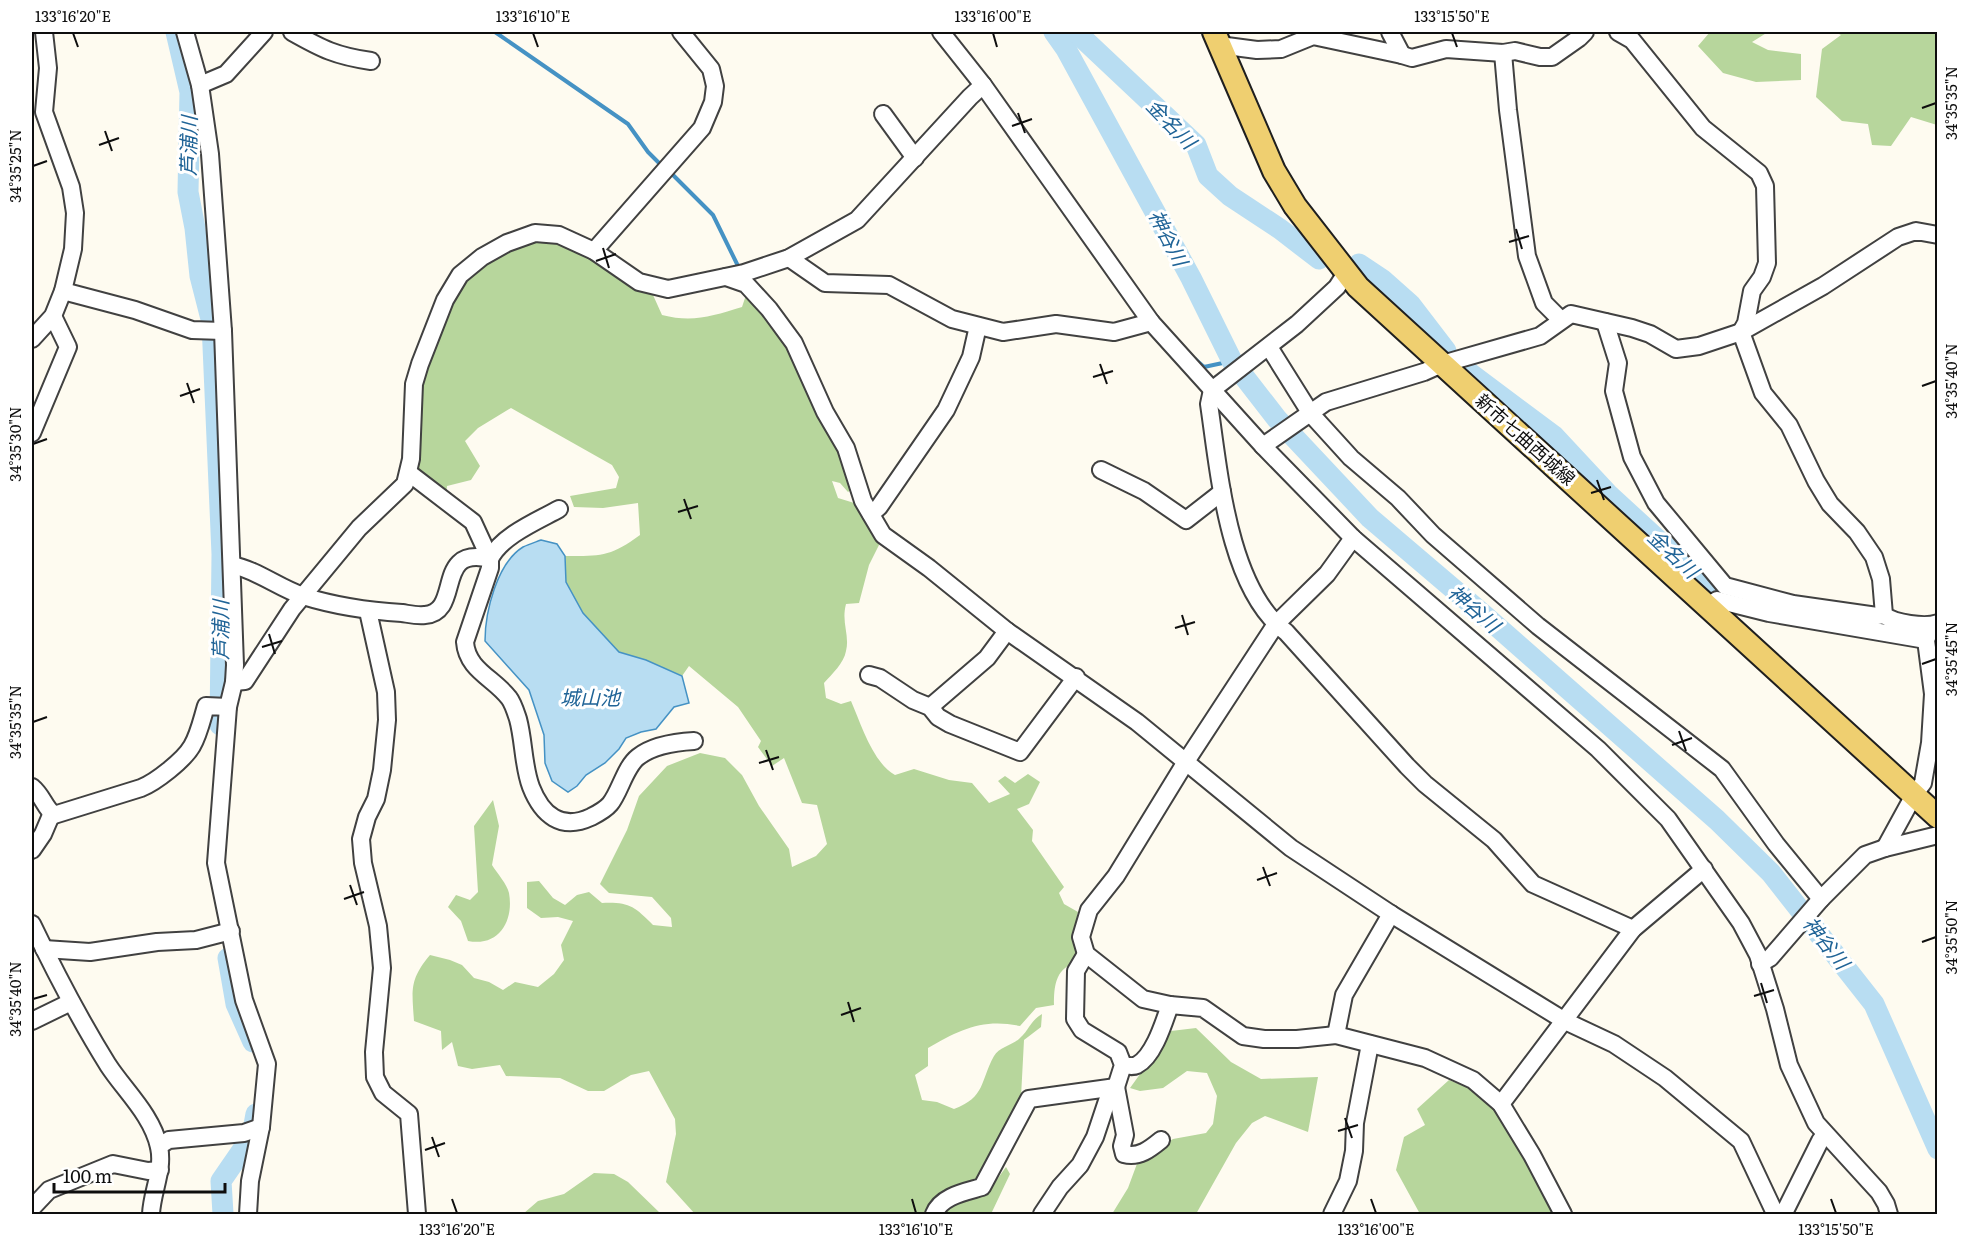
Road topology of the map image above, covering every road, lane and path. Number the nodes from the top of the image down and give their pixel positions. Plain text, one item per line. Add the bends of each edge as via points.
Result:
1 (44, 32) edge
2 (185, 32) edge
3 (264, 32) edge
4 (292, 32) edge
5 (681, 32) edge
6 (941, 32) edge
7 (1390, 32) edge
8 (1585, 32) edge
9 (1618, 32) edge
10 (1217, 38) edge
11 (1503, 53) junction
12 (1402, 55) junction
13 (371, 61) dead end
14 (200, 85) junction
15 (983, 85) junction
16 (38, 111) edge
17 (883, 114) dead end
18 (915, 158) junction
19 (1938, 235) edge
20 (594, 251) junction
21 (789, 258) junction
22 (1346, 273) junction
23 (726, 278) junction
24 (63, 291) junction
25 (53, 316) junction
26 (1561, 320) junction
27 (1151, 322) junction
28 (1605, 322) junction
29 (978, 326) junction
30 (215, 331) junction
31 (1741, 332) junction
32 (32, 339) edge
33 (1269, 347) junction
34 (1442, 364) junction
35 (1215, 388) junction
36 (1311, 414) junction
37 (32, 433) edge
38 (1263, 446) junction
39 (1101, 470) dead end
40 (409, 472) junction
41 (1222, 492) junction
42 (559, 509) dead end
43 (871, 514) junction
44 (1353, 538) junction
45 (490, 559) junction
46 (232, 565) junction
47 (303, 596) junction
48 (1708, 606) junction
49 (368, 610) junction
50 (1884, 615) junction
51 (1276, 624) junction
52 (1932, 629) edge
53 (1006, 631) junction
54 (869, 675) dead end
55 (1076, 677) junction
56 (234, 682) junction
57 (221, 706) junction
58 (930, 707) junction
59 (694, 741) dead end
60 (1187, 760) junction
61 (32, 787) edge
62 (1914, 795) junction
63 (52, 813) junction
64 (1938, 817) edge
65 (1938, 835) edge
66 (1885, 848) junction
67 (32, 850) edge
68 (1704, 869) junction
69 (1821, 899) junction
70 (1391, 914) junction
71 (32, 924) edge
72 (1633, 929) junction
73 (226, 933) junction
74 (44, 949) junction
75 (1086, 954) junction
76 (1760, 964) junction
77 (71, 1002) junction
78 (1170, 1005) junction
79 (32, 1021) edge
80 (1564, 1021) junction
81 (1336, 1035) junction
82 (1370, 1044) junction
83 (1123, 1065) junction
84 (1116, 1088) junction
85 (1501, 1104) junction
86 (256, 1128) junction
87 (1825, 1134) junction
88 (1161, 1140) dead end
89 (159, 1146) junction
90 (160, 1170) junction
91 (32, 1208) edge
92 (151, 1215) edge
93 (248, 1215) edge
94 (417, 1215) edge
95 (934, 1215) edge
96 (1042, 1215) edge
97 (1332, 1215) edge
98 (1563, 1215) edge
99 (1780, 1215) edge
100 (1888, 1215) edge

1 - 16 street via 48,68
2 - 14 street
3 - 14 street via 226,74
4 - 13 street via 322,50
5 - 20 street via 711,69 713,102 702,128
6 - 15 street
7 - 12 street
8 - 11 street via 1552,57
9 - 31 street via 1632,40 1702,128 1759,173 1765,186 1767,263 1752,291
10 - 12 street via 1257,50 1281,49 1313,36
10 - 22 main road, 新市七曲西城線 via 1274,171 1295,206
11 - 12 street via 1446,49 1412,58
11 - 26 street via 1527,256 1544,303
14 - 30 street via 210,154
15 - 18 street
15 - 27 street
16 - 24 street via 71,187 75,213 73,249
17 - 18 street
18 - 21 street via 857,220
19 - 31 street via 1916,231 1898,237 1823,286
20 - 23 street via 639,282 668,289
20 - 40 street via 559,235 534,233 482,257 460,275 445,300 414,384
21 - 23 street
21 - 29 street via 825,283 889,285 952,319
22 - 33 street via 1336,287
22 - 34 main road, 新市七曲西城線
23 - 43 street via 746,284 794,343 846,448
24 - 25 street
24 - 30 street via 192,330
25 - 32 street
25 - 37 street via 68,347
26 - 28 street via 1571,314
26 - 34 street via 1540,336
27 - 29 street via 1114,332 1056,324 1003,332
27 - 35 street
28 - 31 street via 1650,334 1676,349
28 - 50 street via 1618,363 1614,391 1632,458 1656,503 1725,586 1793,604
29 - 43 street via 971,357 946,410
30 - 46 street
31 - 50 street via 1763,393 1788,425 1830,504 1874,557 1881,579
33 - 35 street
33 - 36 street
34 - 36 street via 1326,402
34 - 48 main road, 新市七曲西城線
35 - 38 street
35 - 41 street via 1209,404
36 - 38 street
36 - 69 street via 1351,458 1398,498 1433,535 1538,626 1722,769
38 - 44 street
39 - 41 street via 1144,491 1186,520
40 - 45 street via 473,522
40 - 47 street via 405,484 359,528
41 - 51 street via 1236,554 1254,592
42 - 45 street via 495,548
43 - 53 street via 883,535
44 - 51 street via 1327,574
44 - 68 street via 1598,749 1668,819
45 - 49 street via 476,556 460,561 444,602 427,615
45 - 59 street via 465,642 466,652 471,663 510,699 518,719 531,786 549,814 558,822 573,823 600,812 609,805 636,758 675,742
46 - 47 street
46 - 56 street
47 - 49 street
47 - 56 street via 245,681
48 - 52 street via 1717,600 1769,613
48 - 62 main road, 新市七曲西城線
49 - 94 street via 386,692 387,720 376,799 361,839 382,968 375,1077 383,1094 408,1114
50 - 52 street via 1890,620
51 - 60 street
51 - 72 street via 1407,766 1494,840 1533,884
52 - 62 street via 1930,742 1923,783
53 - 55 street
53 - 58 street via 987,658
54 - 58 street
55 - 58 street via 1020,752 950,724
55 - 60 street
56 - 57 street
57 - 63 street via 206,706 192,747 148,786
57 - 73 street via 216,863
60 - 70 street via 1291,848
60 - 75 street via 1116,876 1089,910 1081,937
61 - 63 street
62 - 64 main road, 新市七曲西城線
62 - 66 street
63 - 67 street
65 - 66 street
66 - 69 street via 1865,855
68 - 72 street
68 - 76 street via 1741,923
69 - 76 street via 1770,958
70 - 80 street
70 - 81 street via 1344,995
71 - 74 street
72 - 80 street
73 - 74 street via 90,952
73 - 86 street via 267,1064
74 - 77 street
75 - 78 street via 1143,999
75 - 83 street via 1076,971 1075,1019 1082,1030 1118,1052
76 - 87 street via 1789,1065
77 - 79 street
77 - 89 street via 109,1067 145,1116
78 - 81 street via 1203,1008 1243,1036 1297,1039
78 - 83 street via 1158,1040 1139,1064
80 - 85 street
80 - 99 street via 1622,1050 1665,1078 1729,1129 1741,1141 1773,1209
81 - 82 street
82 - 85 street via 1425,1058 1473,1080
82 - 97 street via 1348,1181
83 - 84 street
84 - 88 street via 1125,1135 1124,1154 1132,1157
84 - 95 street via 1029,1099 982,1187 954,1196 938,1207
84 - 96 street via 1109,1095 1095,1137 1080,1165
85 - 98 street
86 - 89 street via 168,1140
86 - 93 street
87 - 99 street
87 - 100 street via 1879,1192
89 - 90 street
90 - 91 street via 113,1164 49,1190
90 - 92 street

